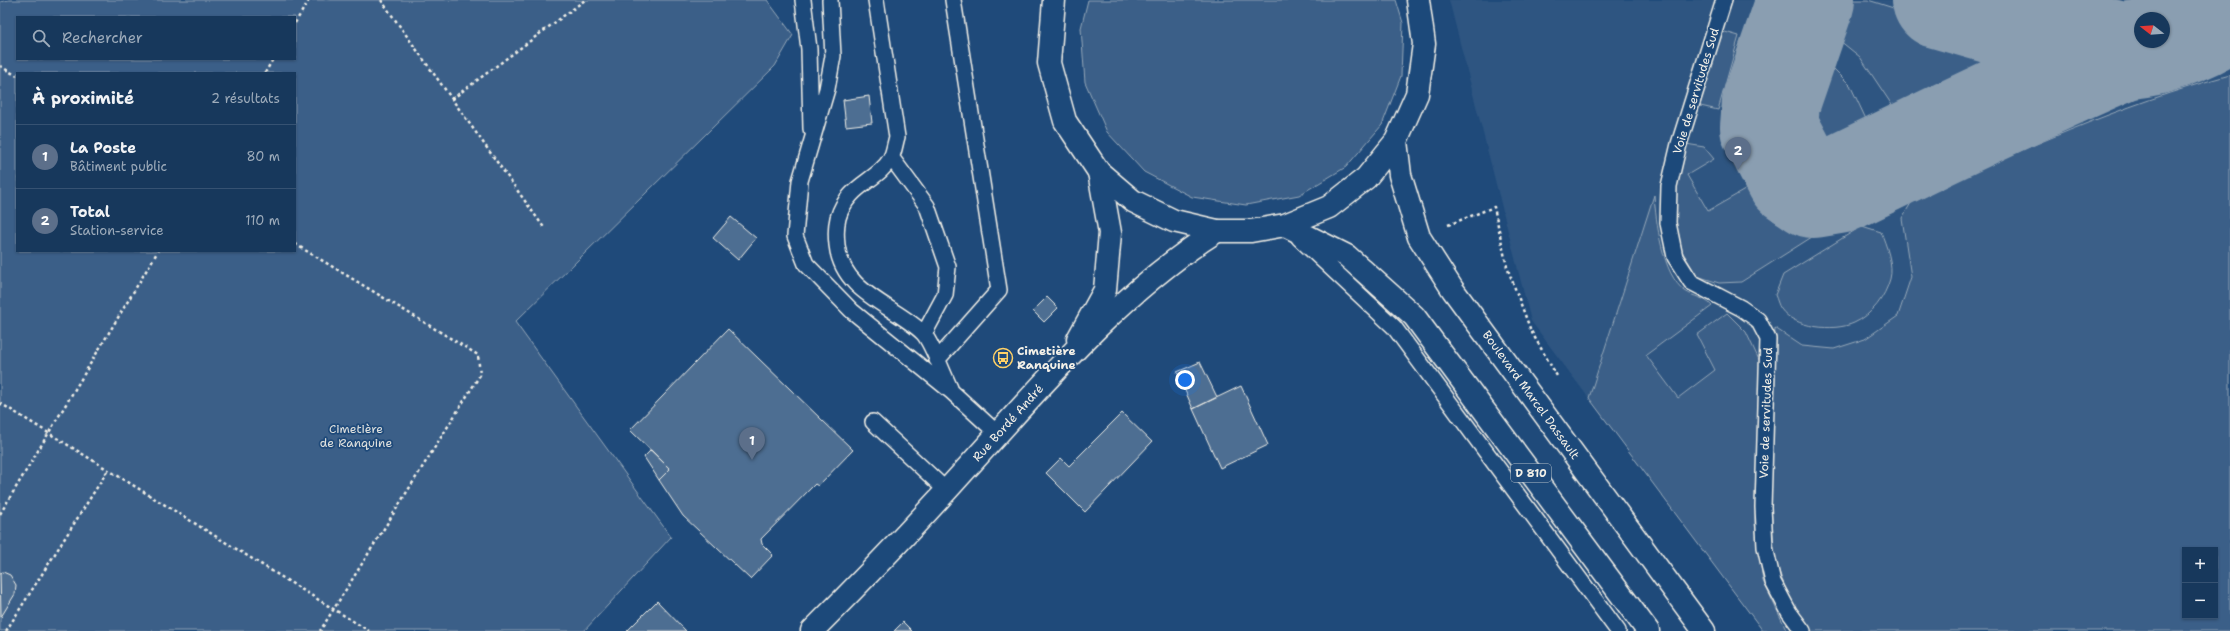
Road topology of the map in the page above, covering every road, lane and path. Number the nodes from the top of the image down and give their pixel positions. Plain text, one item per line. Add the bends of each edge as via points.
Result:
1 (309, 0) edge
2 (381, 0) edge
3 (585, 0) edge
4 (803, 0) edge
5 (830, 0) edge
6 (876, 0) edge
7 (953, 0) edge
8 (1054, 0) edge
9 (1418, 0) edge
10 (1724, 0) edge
11 (296, 21) edge
12 (272, 60) edge
13 (0, 66) edge
14 (266, 72) edge
15 (16, 75) edge
16 (452, 99) junction
17 (1396, 141) junction
18 (812, 142) junction
19 (891, 157) junction
20 (1099, 172) junction
21 (1284, 225) junction
22 (545, 229) dead end
23 (1217, 230) junction
24 (296, 245) edge
25 (157, 252) edge
26 (924, 334) junction
27 (1069, 356) junction
28 (937, 360) junction
29 (952, 392) junction
30 (0, 403) edge
31 (873, 422) dead end
32 (49, 433) junction
33 (998, 434) junction
34 (108, 470) junction
35 (947, 491) junction
36 (0, 514) edge
37 (334, 609) junction
38 (6, 631) edge
39 (320, 631) edge
40 (369, 631) edge
41 (812, 631) edge
42 (1618, 631) edge
43 (1648, 631) edge
44 (1704, 631) edge
45 (1803, 631) edge

1 - 11 path
2 - 16 path
3 - 16 path
4 - 18 lane via 809,49
5 - 18 lane via 833,56
6 - 19 lane via 897,137
7 - 28 lane via 999,290
8 - 20 main road via 1049,63 1065,122
9 - 17 main road via 1424,44 1416,94
10 - 45 lane, Voie de servitudes Sud via 1679,144 1669,186 1668,223 1675,257 1691,282 1741,308 1758,320 1768,339 1763,507 1765,547 1773,582 1789,612
12 - 14 path
13 - 15 path
16 - 22 path
17 - 21 main road via 1366,178 1328,207
17 - 44 main road, Boulevard Marcel Dassault via 1400,175 1419,237 1453,290
18 - 29 lane via 800,181 795,236 806,264 852,311
19 - 26 lane via 927,206 948,267 945,295
19 - 26 lane via 880,171 860,184 844,203 838,219 838,253 845,270 859,287
20 - 23 main road via 1133,201 1174,221
20 - 27 main road via 1110,234 1104,290
21 - 23 main road via 1251,231
21 - 42 lane via 1394,327
21 - 43 main road, D 810 via 1348,256 1414,316
23 - 27 main road, Rue Bordé André via 1163,268
24 - 37 path via 478,355 480,375
25 - 32 path
26 - 28 lane
27 - 33 main road, Rue Bordé André
28 - 29 lane
29 - 33 lane
30 - 32 path
31 - 35 lane
32 - 34 path
32 - 36 path
33 - 35 main road, Rue Bordé André
34 - 37 path
34 - 38 path
35 - 41 main road, Rue Bordé André
37 - 39 path
37 - 40 path

